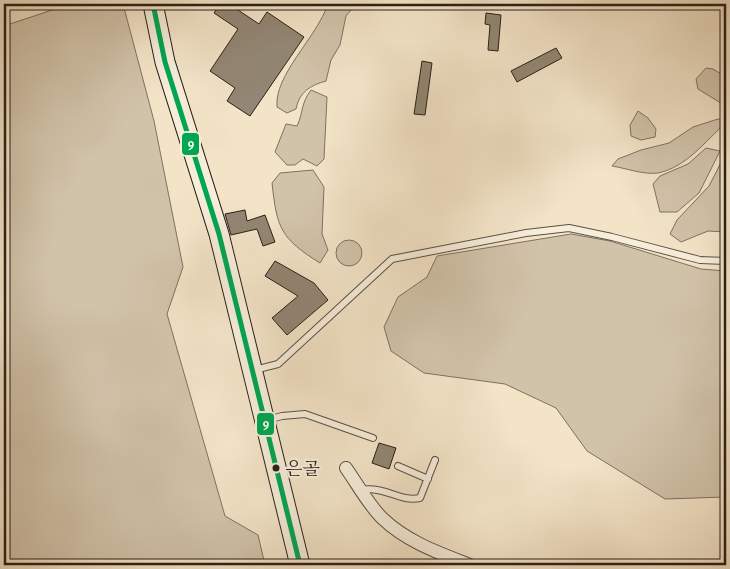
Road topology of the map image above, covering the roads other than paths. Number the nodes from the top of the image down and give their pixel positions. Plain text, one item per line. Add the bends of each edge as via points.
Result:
1 (153, 4) edge
2 (726, 261) edge
3 (254, 370) junction
4 (266, 421) junction
5 (373, 438) dead end
6 (435, 460) dead end
7 (398, 466) dead end
8 (346, 468) dead end
9 (428, 479) junction
10 (362, 490) junction
11 (300, 565) edge
12 (470, 565) edge

1 - 3 main road via 165,62 219,234
2 - 3 lane via 700,260 570,228 392,258 278,364
3 - 4 main road
4 - 5 lane via 306,414
4 - 11 main road
6 - 9 lane
7 - 9 lane
8 - 10 street
9 - 10 lane via 420,498 409,500 375,488
10 - 12 street via 382,517 397,530 425,547

